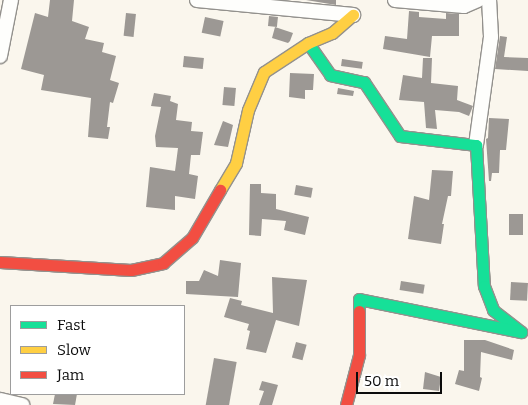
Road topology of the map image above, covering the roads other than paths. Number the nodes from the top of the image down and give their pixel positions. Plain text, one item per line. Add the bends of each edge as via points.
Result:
1 (11, 0) edge
2 (197, 0) edge
3 (395, 0) edge
4 (478, 0) edge
5 (489, 0) edge
6 (292, 4) edge
7 (353, 15) joint
8 (308, 43) junction
9 (1, 47) edge
10 (476, 145) junction
11 (0, 262) edge
12 (0, 400) edge
13 (22, 405) edge
14 (346, 405) edge

1 - 9 street
2 - 6 street
3 - 4 street via 464,6
5 - 10 street via 491,37
6 - 7 street
7 - 8 street via 332,33
8 - 10 street via 330,75 364,82 400,136
8 - 11 street via 264,72 248,110 236,163 192,238 163,263 131,270
10 - 14 street via 484,286 493,310 520,332 359,298 359,354
12 - 13 street

